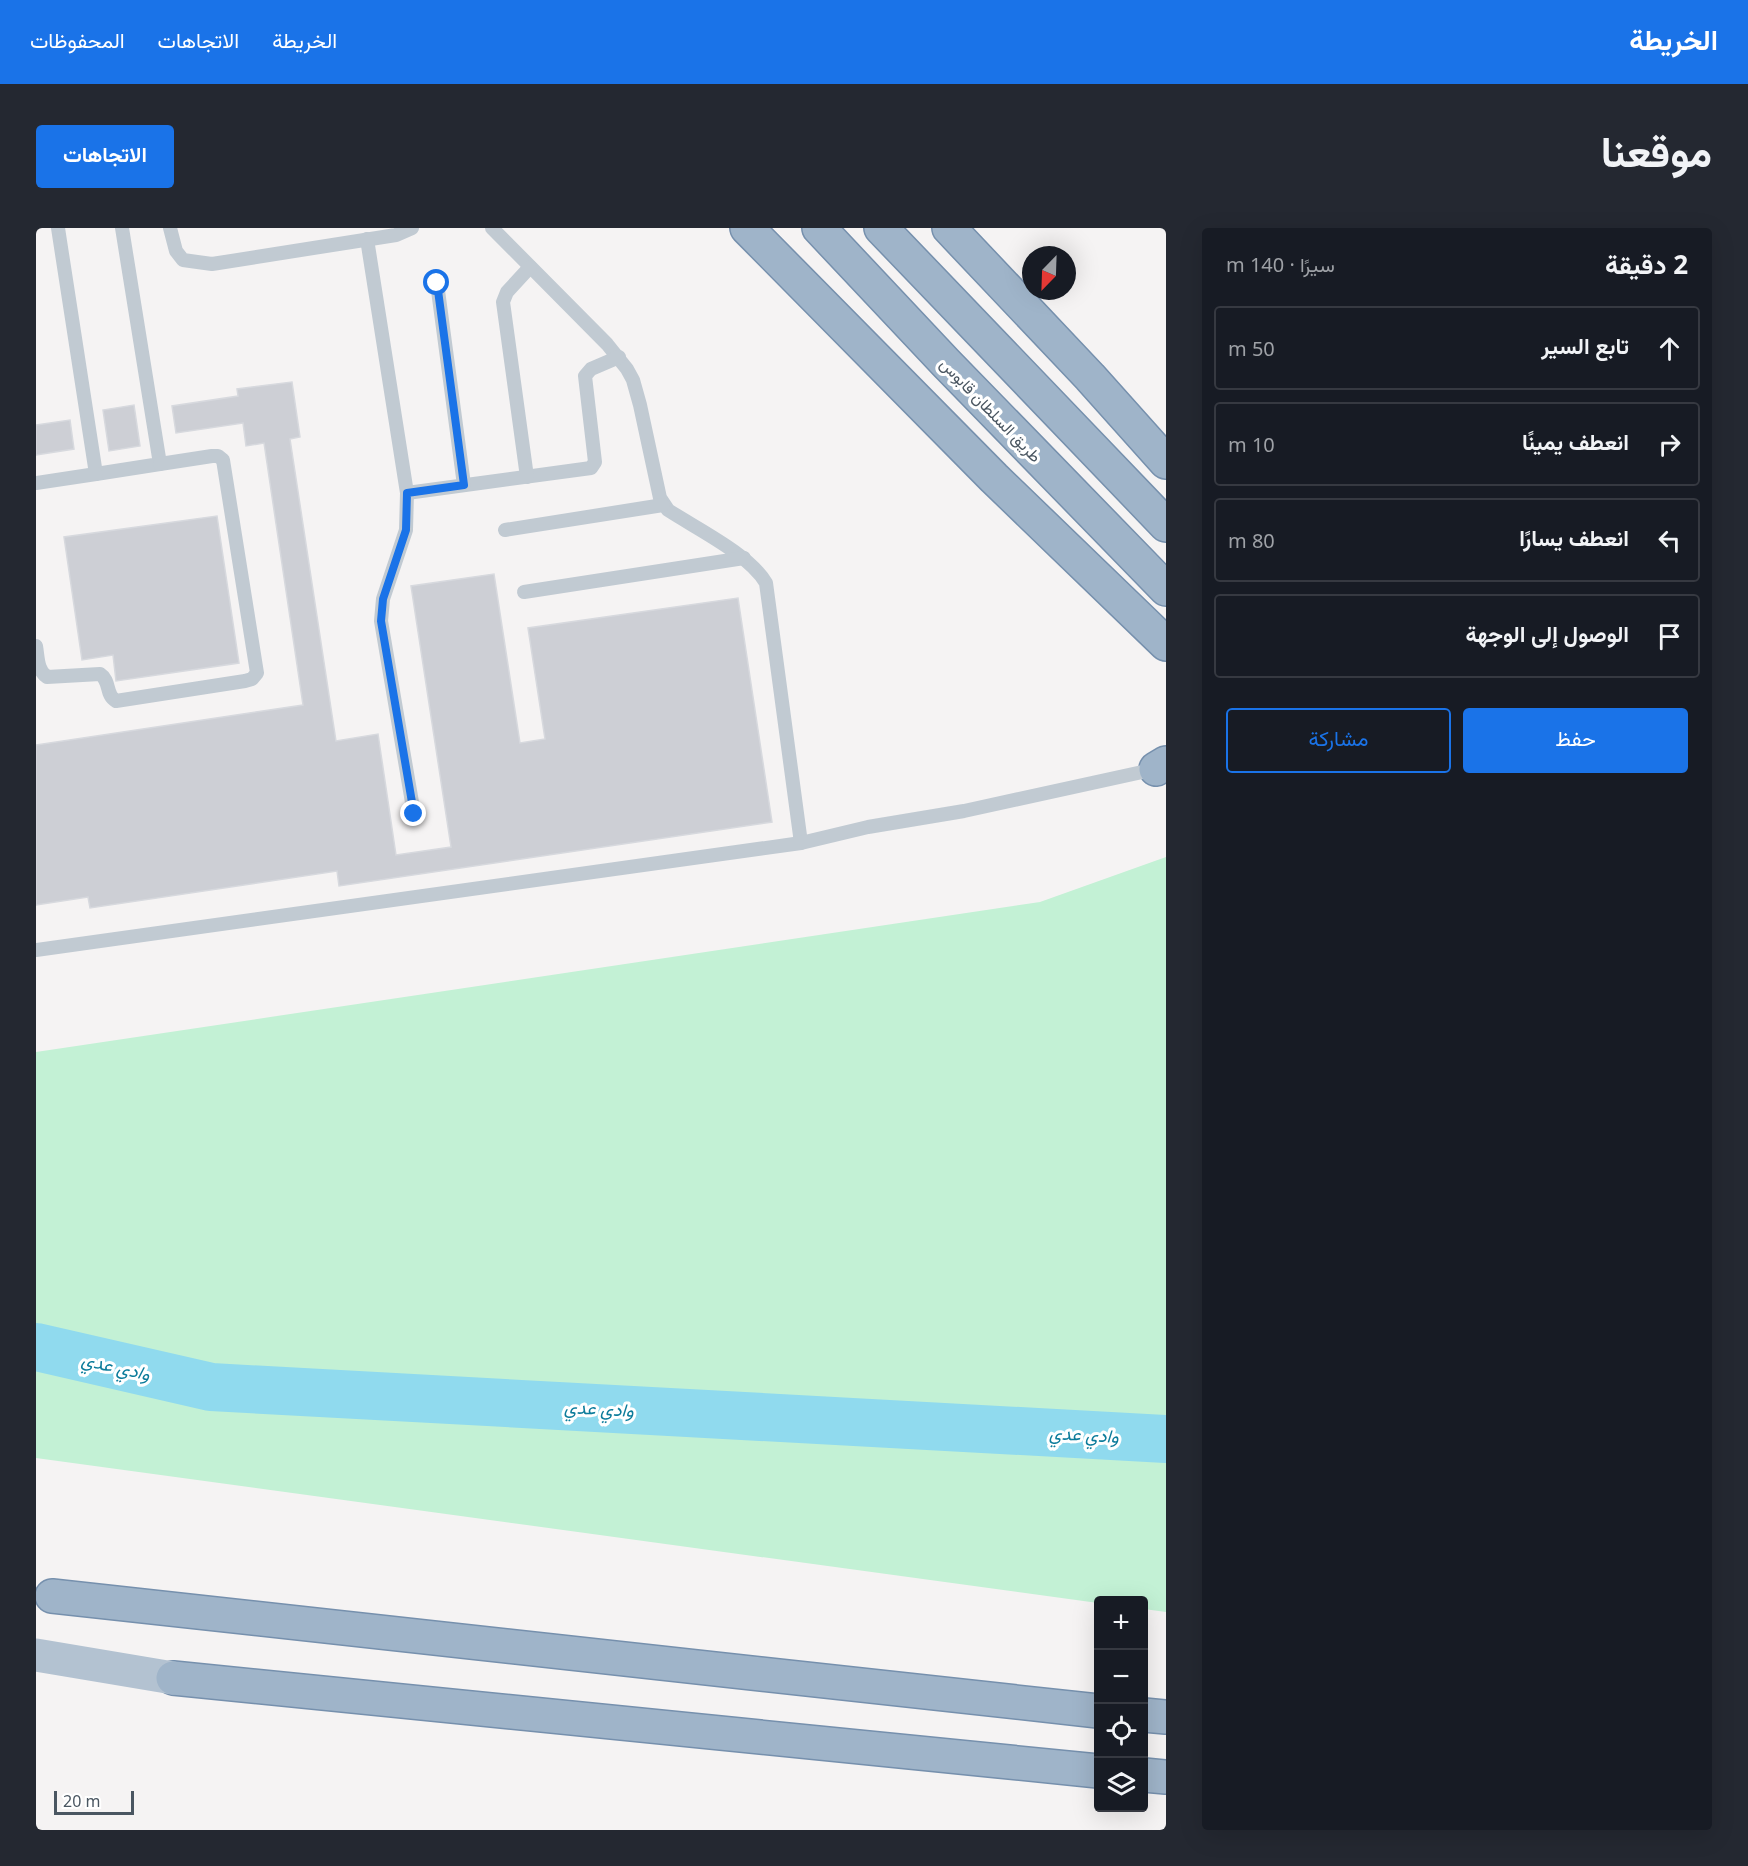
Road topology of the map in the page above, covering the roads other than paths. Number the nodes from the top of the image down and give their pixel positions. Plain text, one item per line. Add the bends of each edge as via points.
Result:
1 (58, 228) edge
2 (122, 228) edge
3 (170, 228) edge
4 (412, 228) edge
5 (492, 228) edge
6 (747, 228) edge
7 (819, 228) edge
8 (881, 228) edge
9 (949, 228) edge
10 (367, 239) junction
11 (530, 267) junction
12 (437, 283) dead end
13 (619, 357) junction
14 (1166, 462) edge
15 (160, 464) junction
16 (96, 474) junction
17 (527, 477) junction
18 (36, 483) edge
19 (464, 485) junction
20 (407, 493) junction
21 (663, 505) junction
22 (1166, 525) edge
23 (505, 530) dead end
24 (744, 558) junction
25 (1166, 589) edge
26 (524, 592) dead end
27 (1166, 644) edge
28 (36, 646) edge
29 (1163, 767) edge
30 (414, 814) dead end
31 (801, 843) junction
32 (36, 950) edge
33 (41, 1594) edge
34 (36, 1655) edge
35 (36, 1665) edge
36 (173, 1678) junction
37 (1094, 1711) edge
38 (1148, 1715) edge
39 (1166, 1717) edge
40 (1094, 1771) edge
41 (1148, 1776) edge
42 (1166, 1778) edge

1 - 16 lane
2 - 15 lane
3 - 10 lane via 176,251 183,260 212,264
4 - 10 lane via 396,235
5 - 11 lane
6 - 27 highway via 994,478
7 - 25 highway, طريق السلطان قابوس
8 - 22 highway
9 - 14 highway
10 - 20 lane
11 - 13 lane
11 - 17 lane via 503,302
12 - 19 lane
13 - 17 lane via 591,369 585,376 595,462 591,468
13 - 21 lane via 633,381
15 - 16 lane
15 - 28 lane via 212,456 223,460 257,673 245,681 116,701 100,674 46,677
16 - 18 lane
17 - 19 lane
19 - 20 lane
20 - 30 lane via 406,530 383,599 381,621
21 - 23 lane
21 - 24 lane
24 - 26 lane
24 - 31 lane via 760,573 769,592
29 - 31 lane
31 - 32 lane
33 - 37 highway
34 - 36 main road
35 - 36 main road
36 - 40 highway
38 - 39 highway
41 - 42 highway

